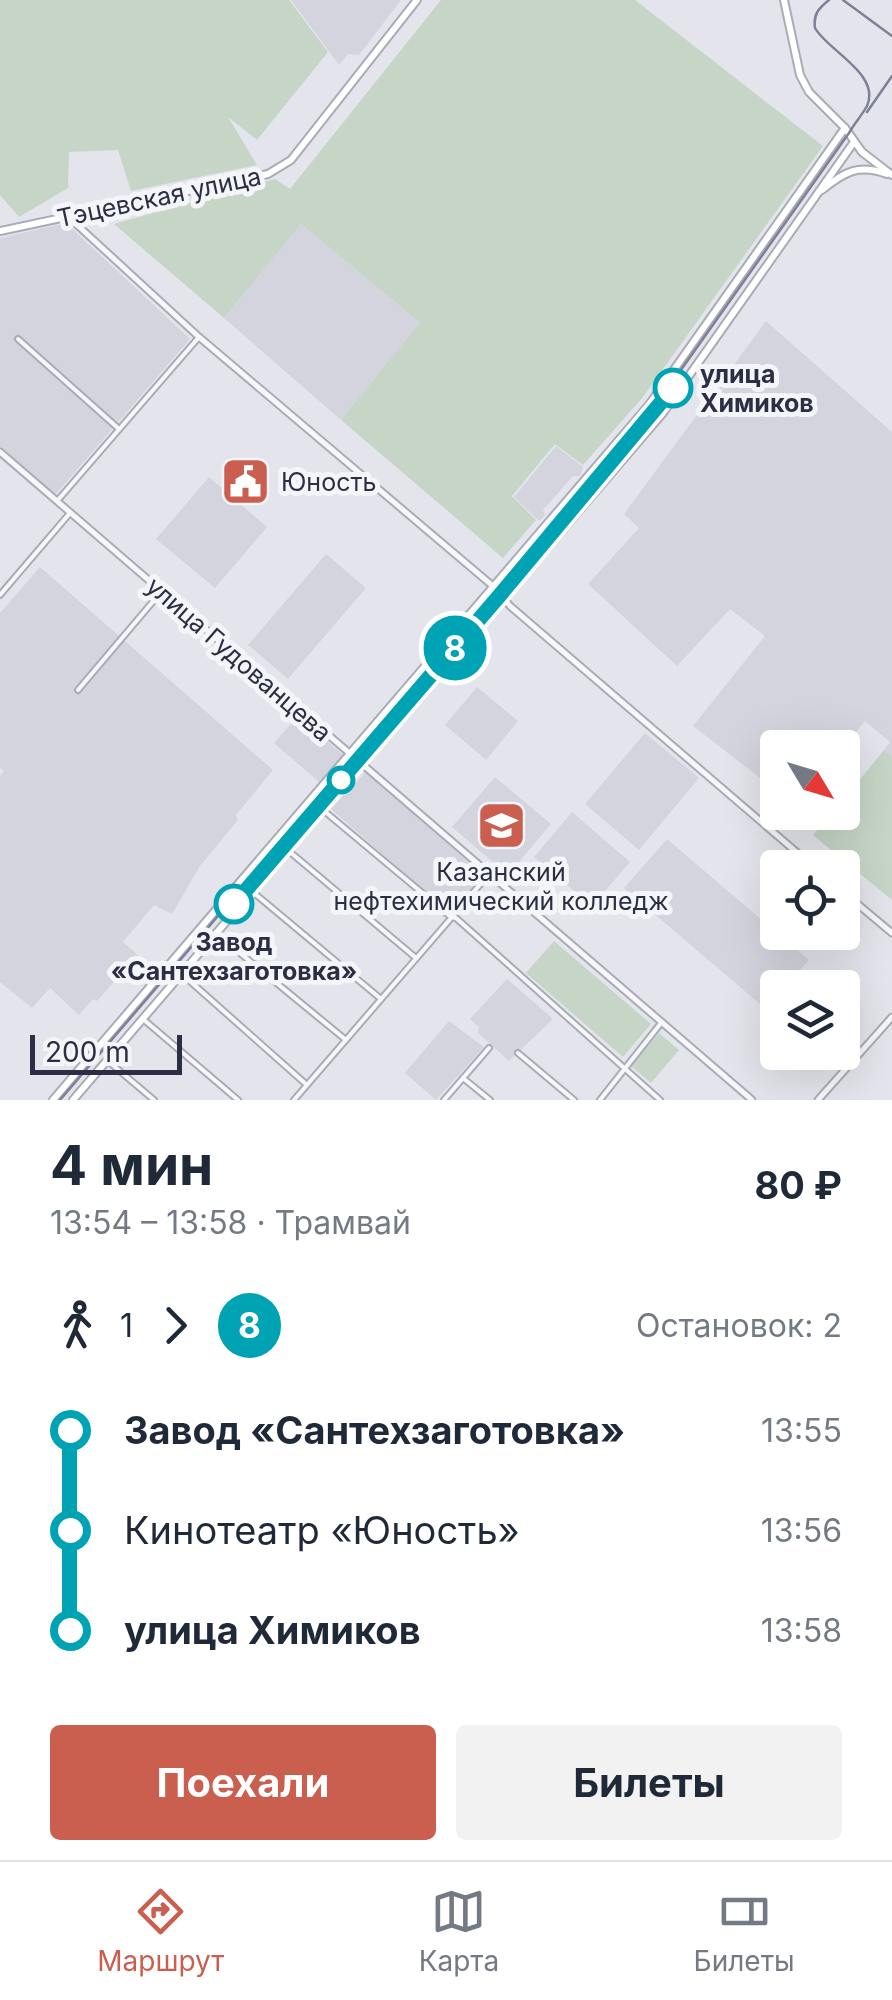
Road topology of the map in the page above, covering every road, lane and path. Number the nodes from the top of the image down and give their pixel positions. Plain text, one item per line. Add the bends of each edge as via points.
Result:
1 (417, 0) edge
2 (784, 0) edge
3 (845, 128) junction
4 (854, 142) junction
5 (892, 176) edge
6 (814, 198) junction
7 (73, 216) junction
8 (0, 232) edge
9 (199, 337) junction
10 (18, 340) dead end
11 (649, 405) junction
12 (662, 414) junction
13 (118, 429) junction
14 (0, 452) edge
15 (56, 501) junction
16 (70, 513) junction
17 (494, 587) junction
18 (161, 592) junction
19 (0, 595) edge
20 (504, 600) junction
21 (78, 690) dead end
22 (350, 754) junction
23 (362, 765) junction
24 (324, 810) junction
25 (794, 850) edge
26 (288, 851) junction
27 (490, 873) junction
28 (253, 892) junction
29 (860, 906) edge
30 (451, 917) junction
31 (892, 933) edge
32 (216, 934) junction
33 (194, 936) junction
34 (206, 946) junction
35 (416, 958) junction
36 (182, 974) junction
37 (381, 998) junction
38 (892, 1016) edge
39 (143, 1019) junction
40 (661, 1022) junction
41 (346, 1040) junction
42 (489, 1048) dead end
43 (518, 1053) dead end
44 (108, 1061) junction
45 (624, 1066) junction
46 (463, 1078) junction
47 (307, 1085) junction
48 (79, 1098) edge
49 (53, 1100) edge
50 (154, 1100) edge
51 (238, 1100) edge
52 (294, 1100) edge
53 (444, 1100) edge
54 (490, 1100) edge
55 (574, 1100) edge
56 (600, 1100) edge
57 (660, 1100) edge
58 (752, 1100) edge
59 (818, 1100) edge

1 - 7 main road, Тэцевская улица via 292,160 268,174
2 - 3 main road via 800,75
3 - 4 main road
3 - 11 main road
4 - 5 main road
4 - 6 main road
5 - 6 main road via 856,168
6 - 12 main road
7 - 8 main road, Тэцевская улица
7 - 9 street
9 - 13 street
9 - 17 street
10 - 13 street
11 - 12 main road
11 - 17 main road
12 - 20 main road
13 - 15 street
14 - 15 street, улица Гудованцева
15 - 16 street, улица Гудованцева
16 - 18 street, улица Гудованцева
16 - 19 street
17 - 20 street
17 - 22 main road
18 - 21 street
18 - 22 street, улица Гудованцева
20 - 23 main road
20 - 25 street
22 - 23 street, улица Гудованцева
22 - 33 main road
23 - 24 main road
23 - 27 street, улица Гудованцева
24 - 26 main road
24 - 30 street
26 - 28 main road
26 - 35 street
27 - 30 street
27 - 40 street, улица Гудованцева
28 - 32 main road
28 - 37 street
29 - 31 street
30 - 35 street
30 - 45 street
32 - 34 main road
32 - 41 street
33 - 34 main road
33 - 49 main road
34 - 36 main road
35 - 37 street
36 - 39 main road
36 - 47 street
37 - 41 street
38 - 59 street
39 - 44 main road
39 - 51 street
40 - 45 street
40 - 58 street, улица Гудованцева
41 - 47 street
42 - 46 street
43 - 55 street
44 - 48 main road
44 - 50 street
45 - 56 street
45 - 57 street
46 - 53 street
46 - 54 street
47 - 52 street

